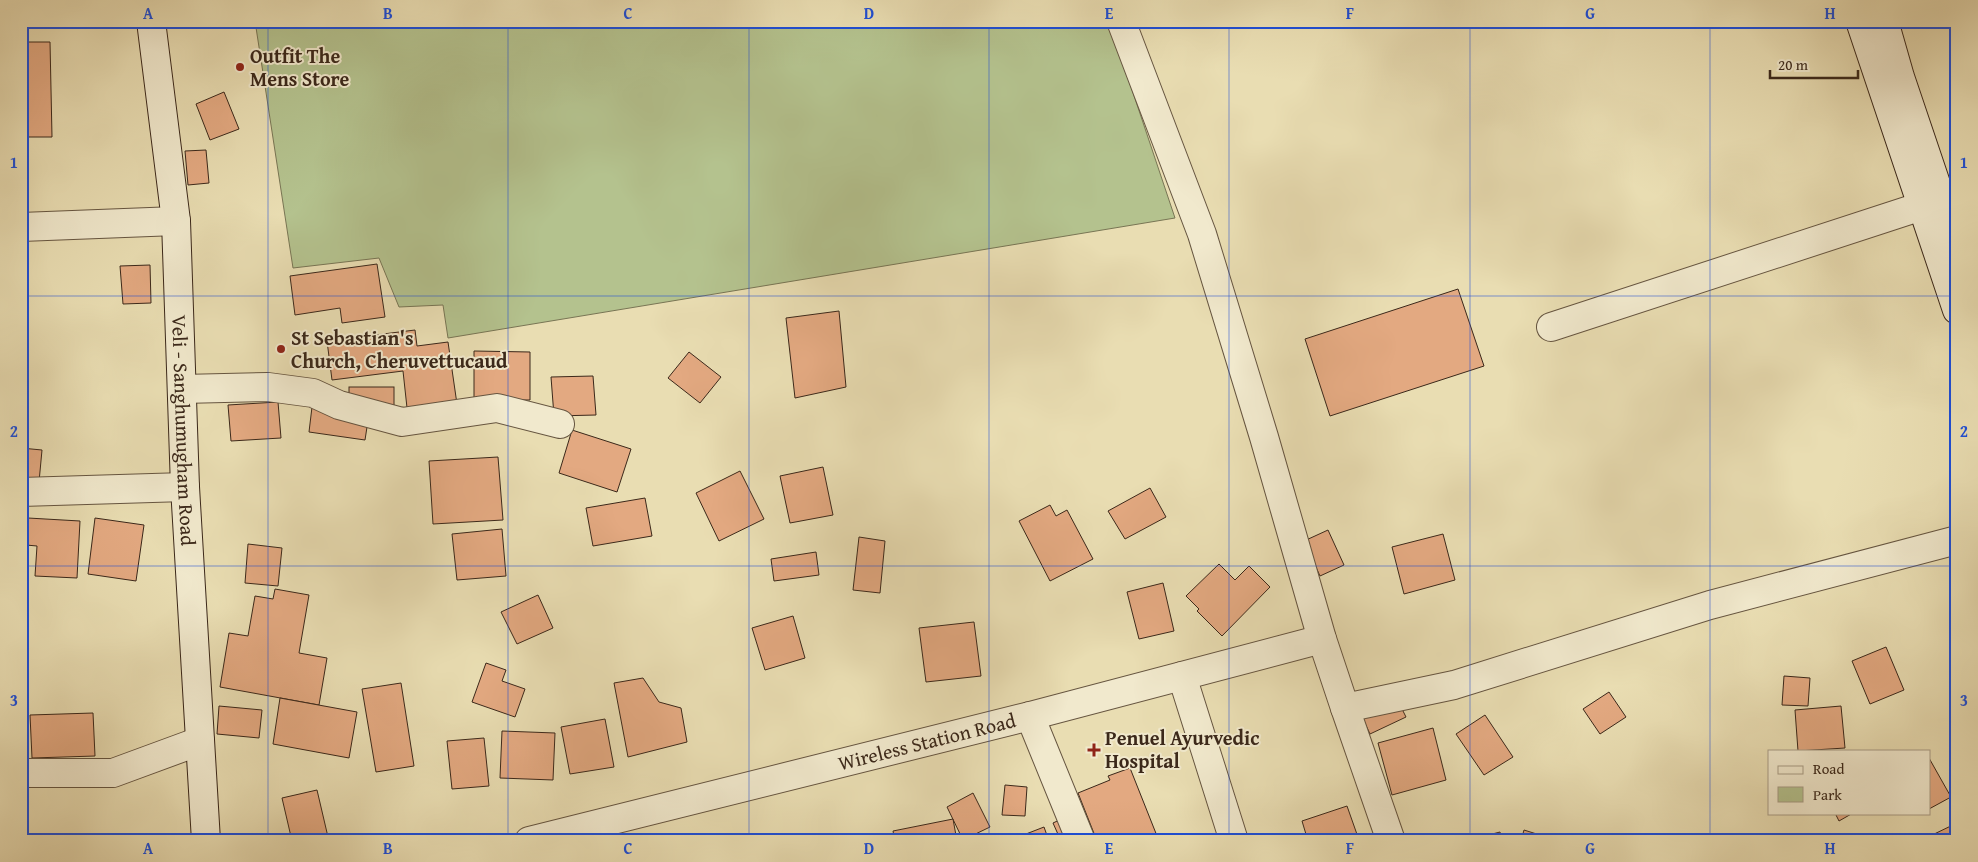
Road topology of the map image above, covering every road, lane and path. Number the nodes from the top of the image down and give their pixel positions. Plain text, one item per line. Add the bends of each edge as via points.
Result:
1 (151, 21) edge
2 (1120, 21) edge
3 (1860, 21) edge
4 (1884, 21) edge
5 (1922, 206) junction
6 (176, 221) junction
7 (21, 227) edge
8 (1957, 246) edge
9 (1957, 310) edge
10 (1550, 327) dead end
11 (182, 389) junction
12 (560, 424) dead end
13 (186, 487) junction
14 (21, 492) edge
15 (1957, 540) edge
16 (1322, 639) junction
17 (1182, 676) junction
18 (1345, 708) junction
19 (1030, 716) junction
20 (200, 741) junction
21 (21, 773) edge
22 (206, 841) edge
23 (529, 841) edge
24 (1081, 841) edge
25 (1234, 841) edge
26 (1391, 841) edge

1 - 6 street, Veli - Sanghumugham Road
2 - 16 street via 1202,234
3 - 5 street
4 - 8 street
5 - 9 street
5 - 10 street
6 - 7 street
6 - 11 street, Veli - Sanghumugham Road
11 - 12 street via 268,388 313,393 339,405 402,422 496,408
11 - 13 street, Veli - Sanghumugham Road
13 - 14 street
13 - 20 street, Veli - Sanghumugham Road
15 - 18 street via 1710,605 1454,685
16 - 17 street, Wireless Station Road
16 - 18 street
17 - 19 street, Wireless Station Road
17 - 25 street
18 - 26 street
19 - 23 street, Wireless Station Road
19 - 24 street
20 - 21 street via 113,773
20 - 22 street, Veli - Sanghumugham Road

